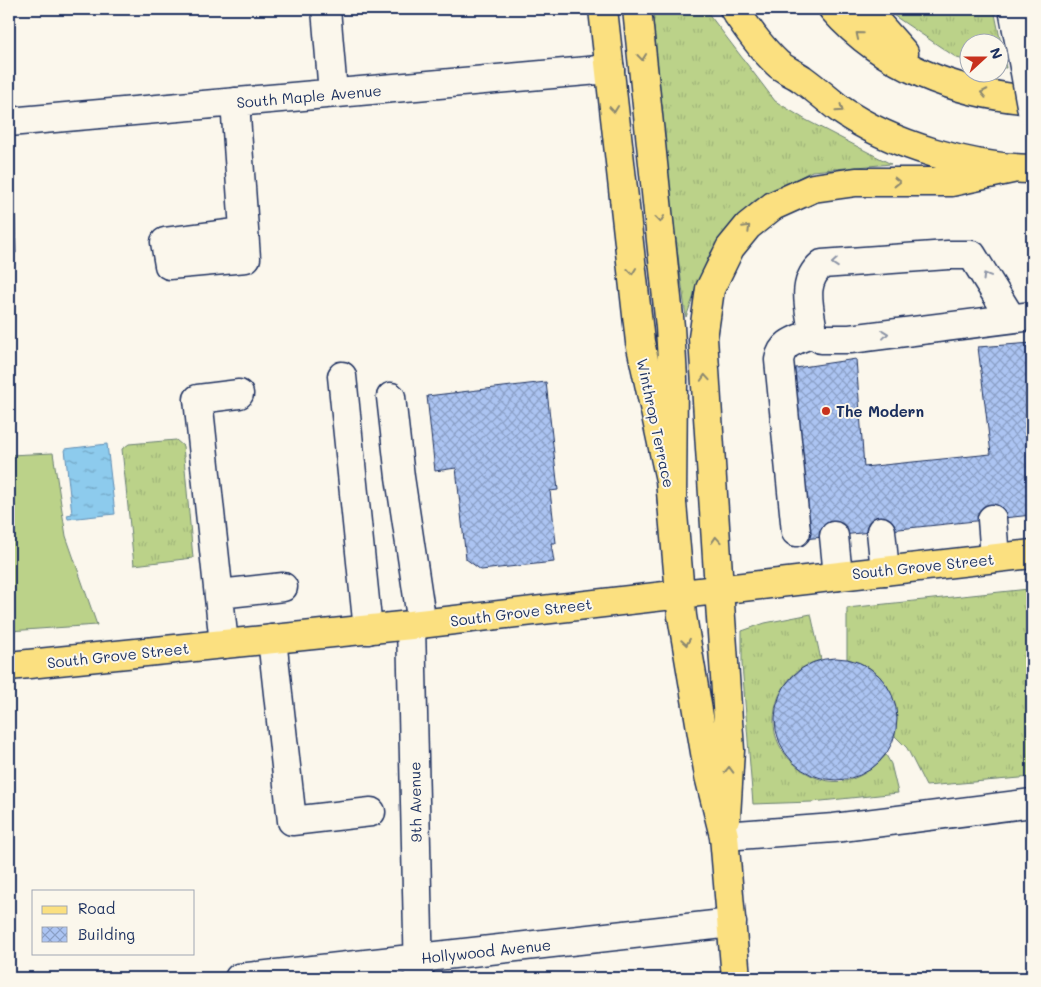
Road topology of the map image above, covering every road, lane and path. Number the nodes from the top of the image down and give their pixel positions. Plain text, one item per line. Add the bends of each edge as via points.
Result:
1 (326, 9) edge
2 (603, 9) edge
3 (637, 9) edge
4 (734, 9) edge
5 (755, 9) edge
6 (832, 9) edge
7 (865, 9) edge
8 (1013, 9) edge
9 (1025, 35) edge
10 (610, 69) junction
11 (931, 78) junction
12 (802, 79) junction
13 (332, 94) junction
14 (1032, 100) edge
15 (234, 102) junction
16 (1032, 111) edge
17 (9, 122) edge
18 (1022, 169) edge
19 (244, 232) dead end
20 (1022, 317) edge
21 (813, 333) junction
22 (342, 376) dead end
23 (239, 394) dead end
24 (391, 397) dead end
25 (672, 501) junction
26 (992, 519) dead end
27 (882, 531) dead end
28 (796, 532) dead end
29 (834, 536) dead end
30 (1032, 554) edge
31 (995, 558) junction
32 (886, 570) junction
33 (838, 576) junction
34 (282, 587) dead end
35 (719, 589) junction
36 (679, 593) junction
37 (219, 594) junction
38 (416, 624) junction
39 (368, 630) junction
40 (272, 639) junction
41 (224, 644) junction
42 (9, 666) edge
43 (1032, 803) edge
44 (371, 812) dead end
45 (724, 836) junction
46 (732, 923) junction
47 (418, 968) edge
48 (239, 978) edge
49 (736, 978) edge

1 - 13 street
2 - 10 main road, Winthrop Terrace
3 -> 25 main road via 670,327
4 - 12 main road via 778,65
5 - 12 main road via 793,56
11 -> 6 main road via 872,45
7 - 11 main road via 892,41
8 - 9 street
9 - 16 street, bridge via 1024,67
10 - 13 street, South Maple Avenue
10 -> 25 main road, Winthrop Terrace via 640,342
14 -> 11 main road via 988,95
12 -> 18 main road via 842,110 906,143 951,157
13 - 15 street, South Maple Avenue
15 - 17 street, South Maple Avenue
15 - 19 street
35 -> 18 main road, Winthrop Terrace via 704,338 710,288 730,248 748,226 773,206 813,188 856,182 951,182
21 -> 20 street via 821,339 850,339
20 -> 21 street via 972,255 822,264 813,271 807,285
21 - 28 street via 786,344 780,350 779,360
22 - 39 street
23 - 37 street via 198,399
24 - 38 street, 9th Avenue
25 - 36 main road, Winthrop Terrace
26 - 31 street
27 - 32 street
29 - 33 street
30 - 31 main road, South Grove Street
31 - 32 main road, South Grove Street
32 - 33 main road, South Grove Street
33 - 35 main road, South Grove Street
34 - 37 street
35 - 36 main road, South Grove Street
45 -> 35 main road, Winthrop Terrace via 730,750
36 - 38 main road, South Grove Street
36 -> 45 main road, Winthrop Terrace via 706,760
37 - 41 street
38 - 39 main road, South Grove Street
38 - 47 street, 9th Avenue
39 - 40 main road, South Grove Street
40 - 41 main road, South Grove Street
40 - 44 street via 292,821
41 - 42 main road, South Grove Street
43 - 45 street via 834,828
45 - 46 main road, Winthrop Terrace
46 - 47 street, Hollywood Avenue
46 - 49 main road, Winthrop Terrace
47 - 48 street, Hollywood Avenue

